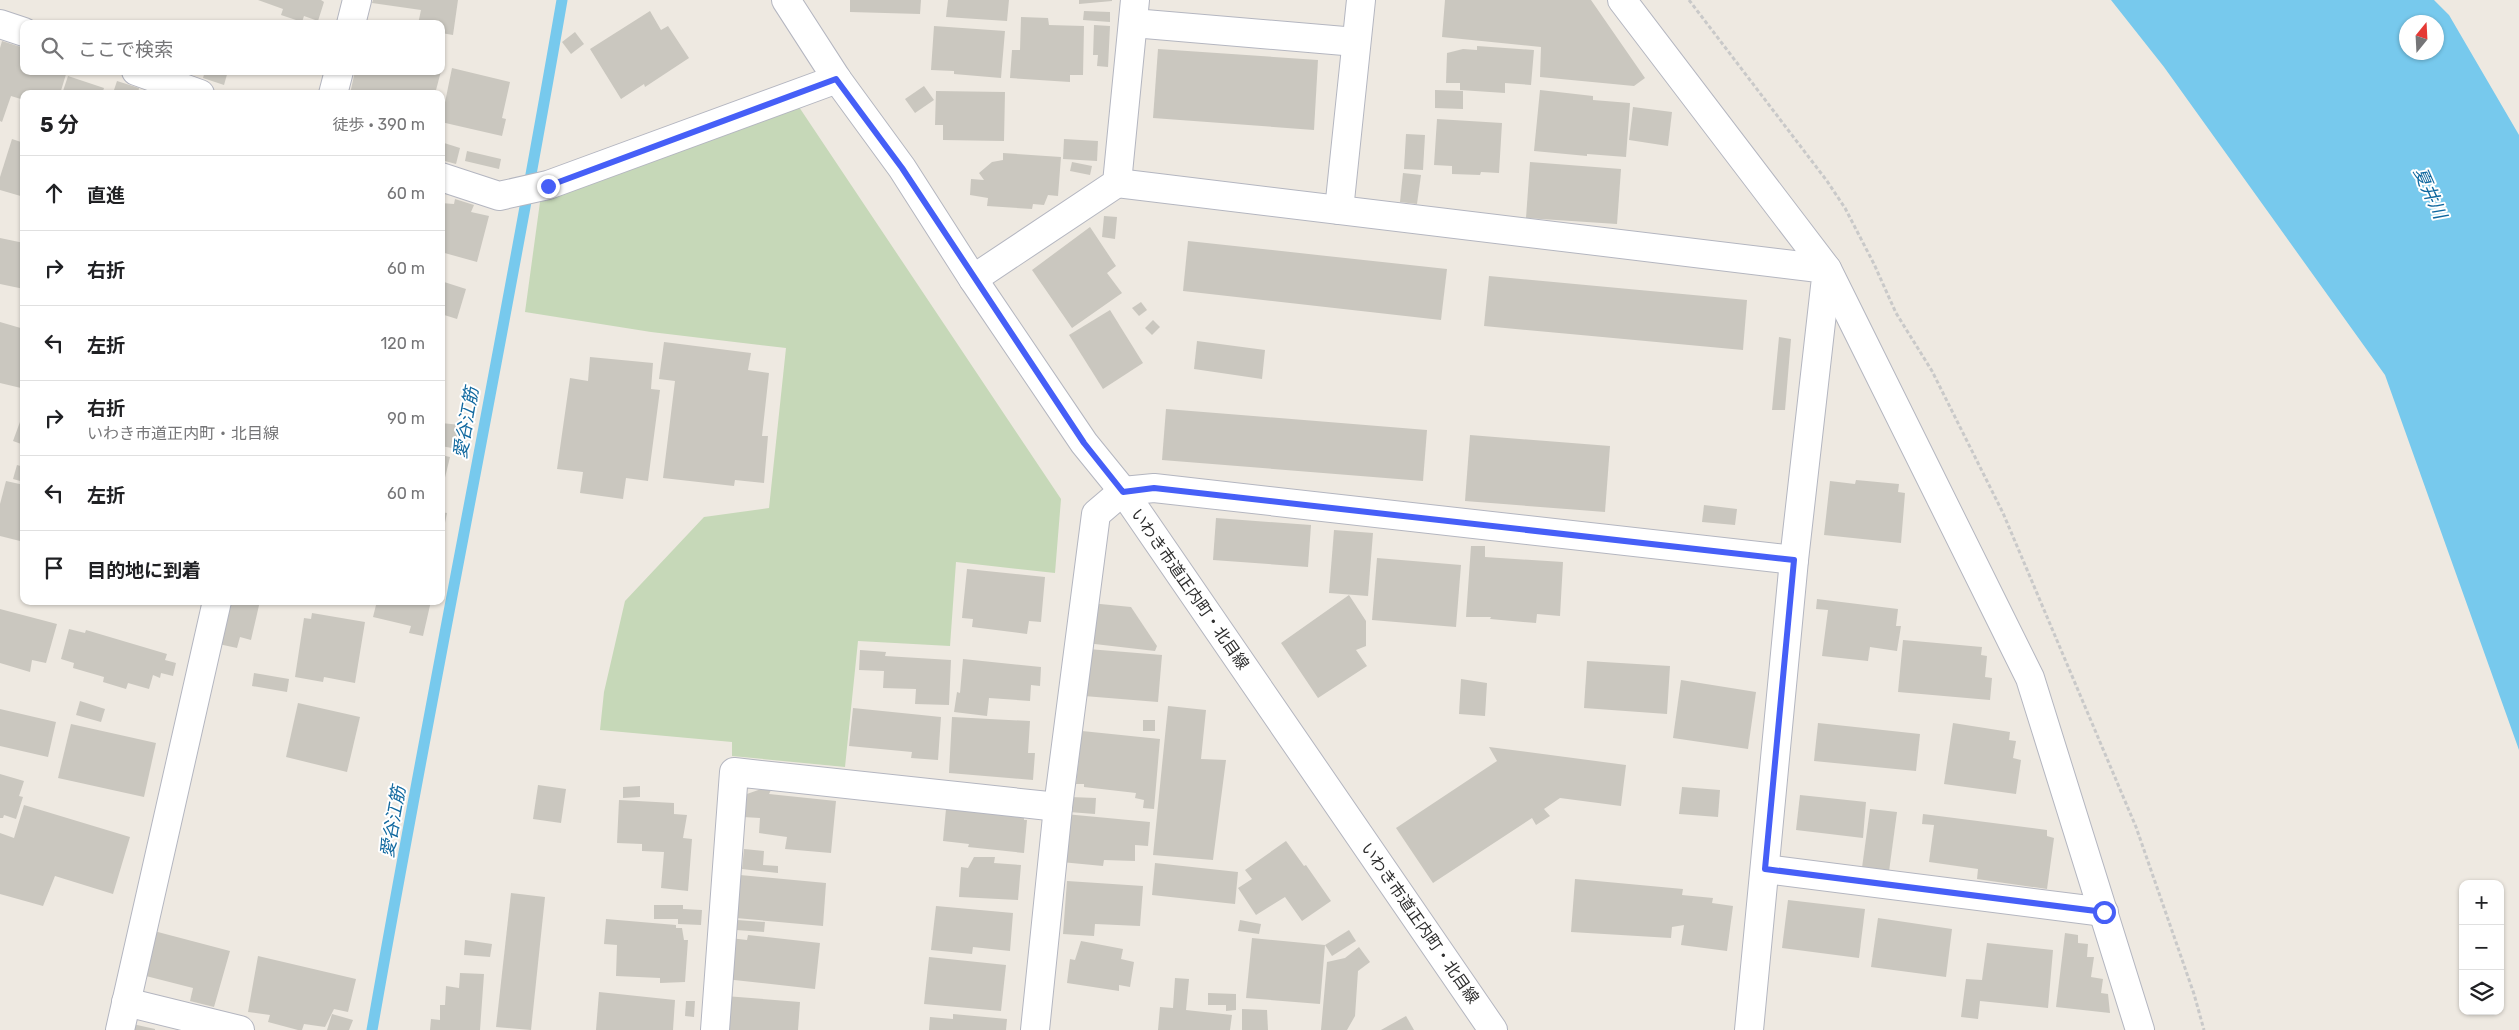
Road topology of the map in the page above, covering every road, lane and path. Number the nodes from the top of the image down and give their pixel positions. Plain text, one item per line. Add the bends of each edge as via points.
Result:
1 (356, 0) edge
2 (786, 0) edge
3 (1361, 0) edge
4 (1622, 0) edge
5 (1134, 12) edge
6 (351, 20) edge
7 (0, 24) edge
8 (20, 31) edge
9 (1356, 42) junction
10 (147, 75) edge
11 (338, 75) edge
12 (836, 79) junction
13 (189, 90) edge
14 (334, 90) edge
15 (445, 178) edge
16 (1117, 183) junction
17 (1339, 210) junction
18 (1827, 269) junction
19 (973, 279) junction
20 (1123, 492) junction
21 (1794, 560) junction
22 (216, 605) edge
23 (1058, 807) junction
24 (1765, 869) junction
25 (2104, 912) junction
26 (126, 1002) junction
27 (120, 1030) edge
28 (240, 1030) edge
29 (715, 1030) edge
30 (1035, 1030) edge
31 (1493, 1030) edge
32 (1750, 1030) edge
33 (2140, 1030) edge

1 - 6 street
2 - 12 street, いわき市道正内町・北目線
3 - 9 street
4 - 18 street
5 - 9 street
5 - 16 street
7 - 8 street
9 - 17 street
10 - 13 street
11 - 14 street
12 - 15 street via 548,186 499,196
12 - 19 street, いわき市道正内町・北目線 via 902,168
16 - 17 street
16 - 19 street
17 - 18 street
18 - 21 street
18 - 25 street via 2030,678
19 - 20 street, いわき市道正内町・北目線 via 1084,443
20 - 21 street via 1154,488
20 - 23 street via 1096,514
20 - 31 street, いわき市道正内町・北目線
21 - 24 street
22 - 26 street
23 - 29 street via 734,772
23 - 30 street
24 - 25 street
24 - 32 street
25 - 33 street
26 - 27 street
26 - 28 street

